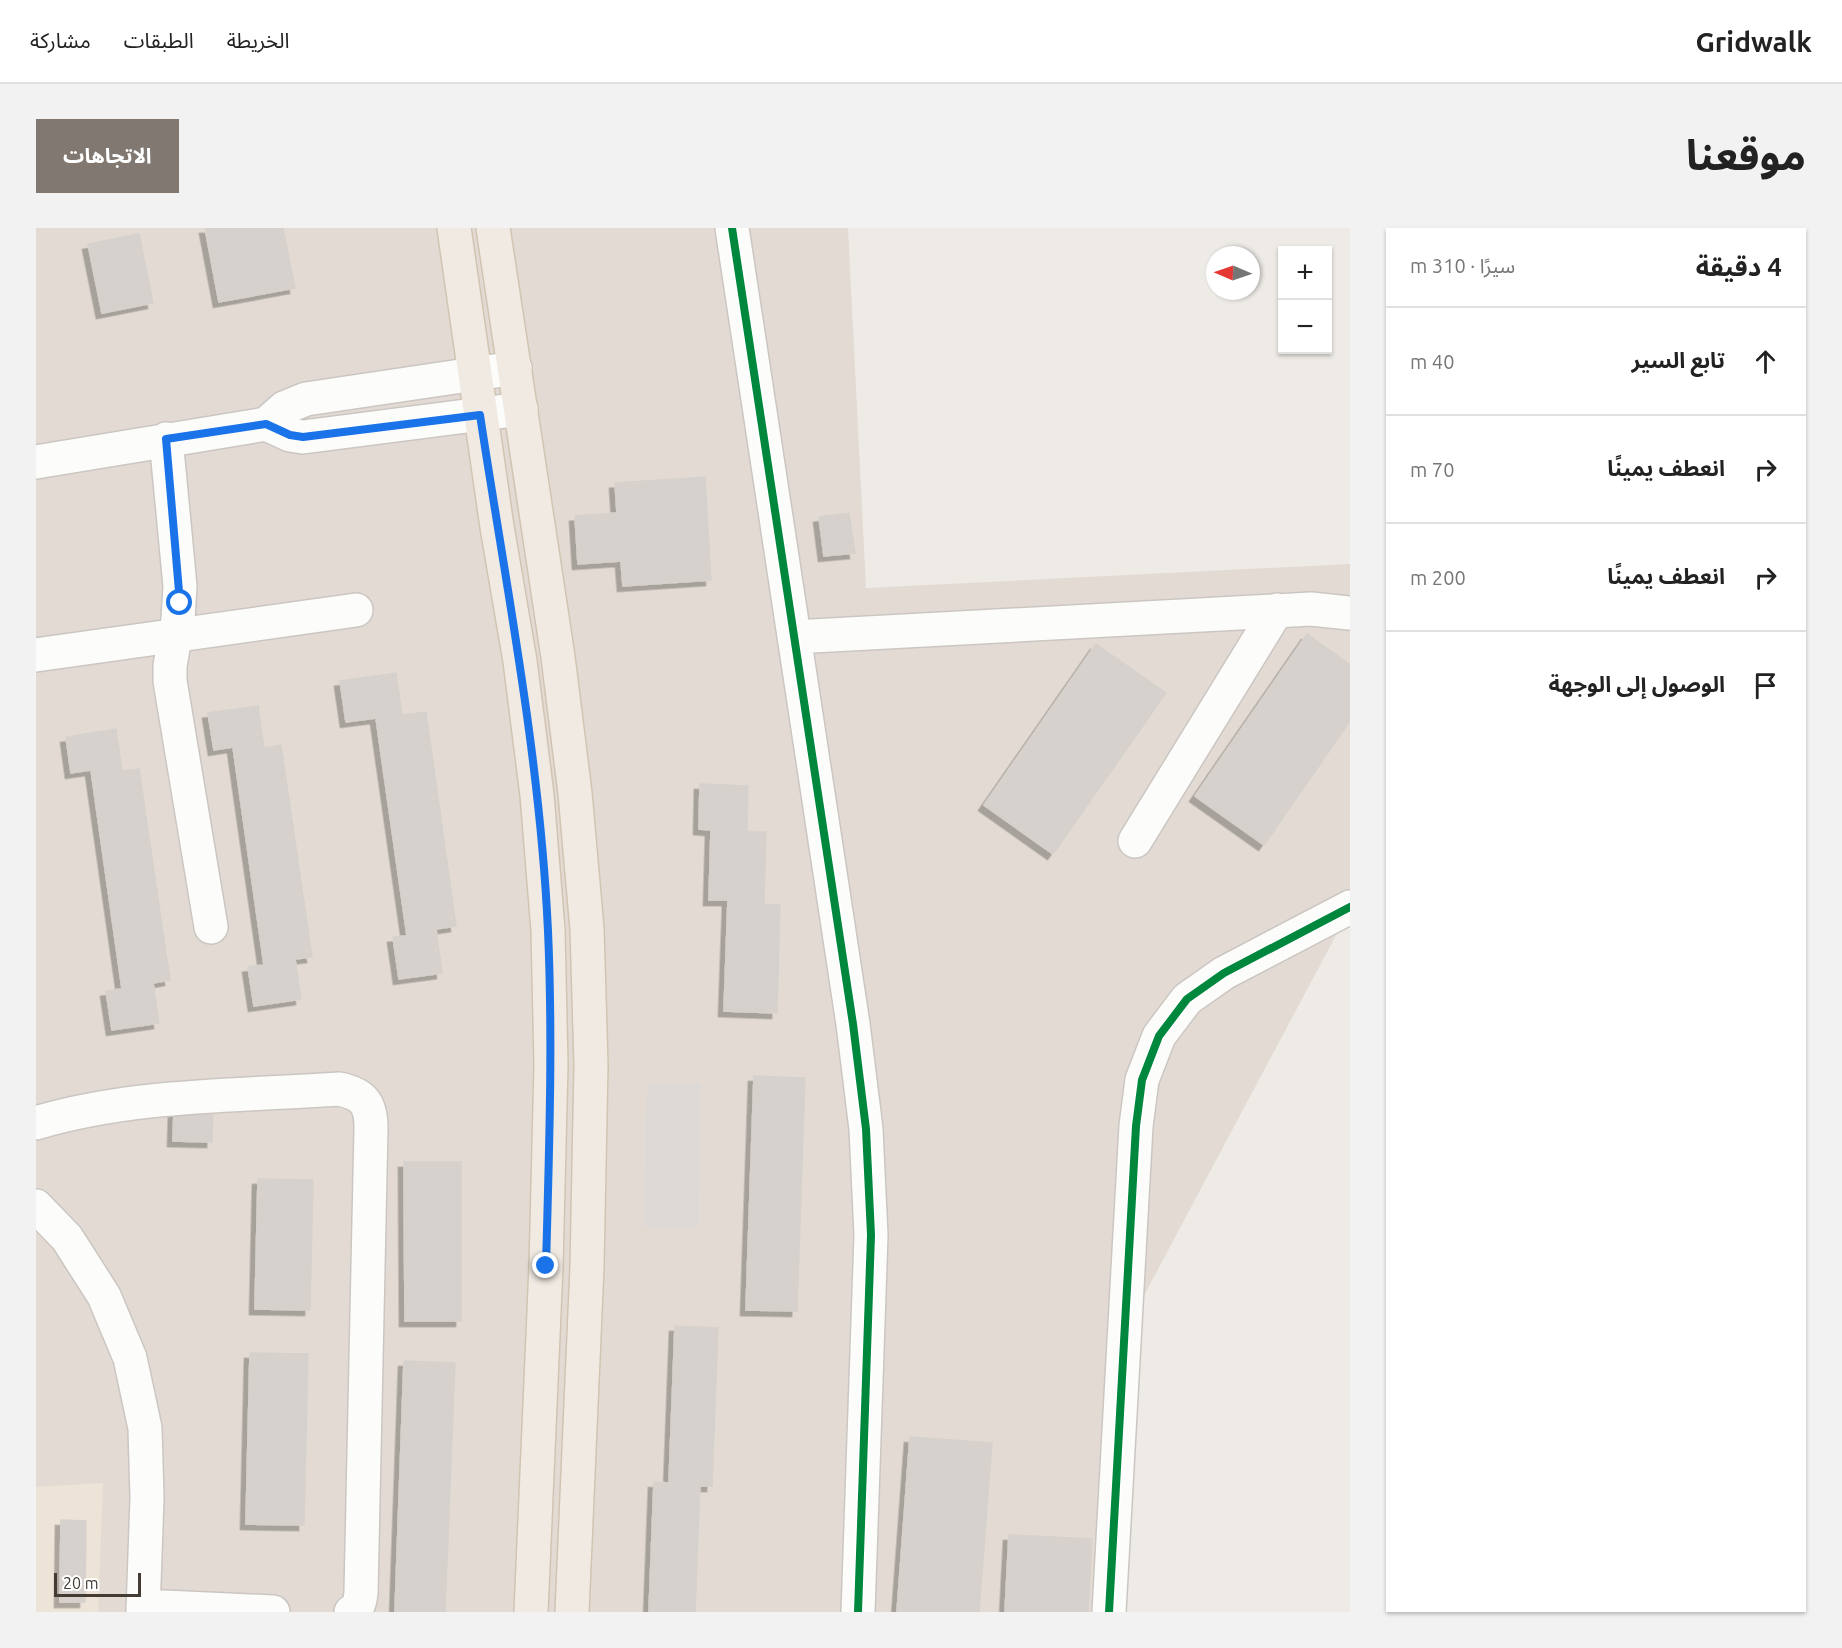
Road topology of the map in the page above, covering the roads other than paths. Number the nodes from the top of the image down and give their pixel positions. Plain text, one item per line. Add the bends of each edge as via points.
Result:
1 (454, 228) edge
2 (493, 228) edge
3 (732, 228) edge
4 (514, 368) junction
5 (474, 373) junction
6 (521, 410) junction
7 (480, 415) junction
8 (266, 424) junction
9 (166, 439) junction
10 (36, 462) edge
11 (356, 610) dead end
12 (1277, 610) junction
13 (1350, 613) edge
14 (175, 636) junction
15 (794, 637) junction
16 (36, 655) edge
17 (1135, 841) dead end
18 (1350, 908) edge
19 (211, 927) dead end
20 (36, 1124) edge
21 (36, 1206) edge
22 (143, 1609) edge
23 (273, 1612) edge
24 (351, 1612) edge
25 (531, 1612) edge
26 (572, 1612) edge
27 (858, 1612) edge
28 (1108, 1612) edge

1 - 5 main road
2 - 4 main road
3 - 15 street
4 - 5 street
4 - 6 main road
5 - 7 main road
5 - 8 street via 306,399 284,408
6 - 7 street
6 - 26 main road via 558,657 587,929 591,1065 587,1267
7 - 8 street via 303,437
7 - 25 main road via 521,672 537,795 548,930 551,1065 546,1266
8 - 9 street
9 - 10 street
9 - 14 street via 180,586
11 - 14 street
12 - 13 street
12 - 15 street
12 - 17 street
14 - 16 street
14 - 19 street via 170,681
15 - 27 street via 856,1045 869,1172 871,1235
18 - 28 street via 1224,973 1187,999 1159,1036 1142,1080 1136,1126
20 - 24 street via 148,1101 339,1089 364,1100 371,1113 371,1128 361,1593 360,1602
21 - 22 street via 67,1238 104,1296 130,1358 145,1428
22 - 23 street

